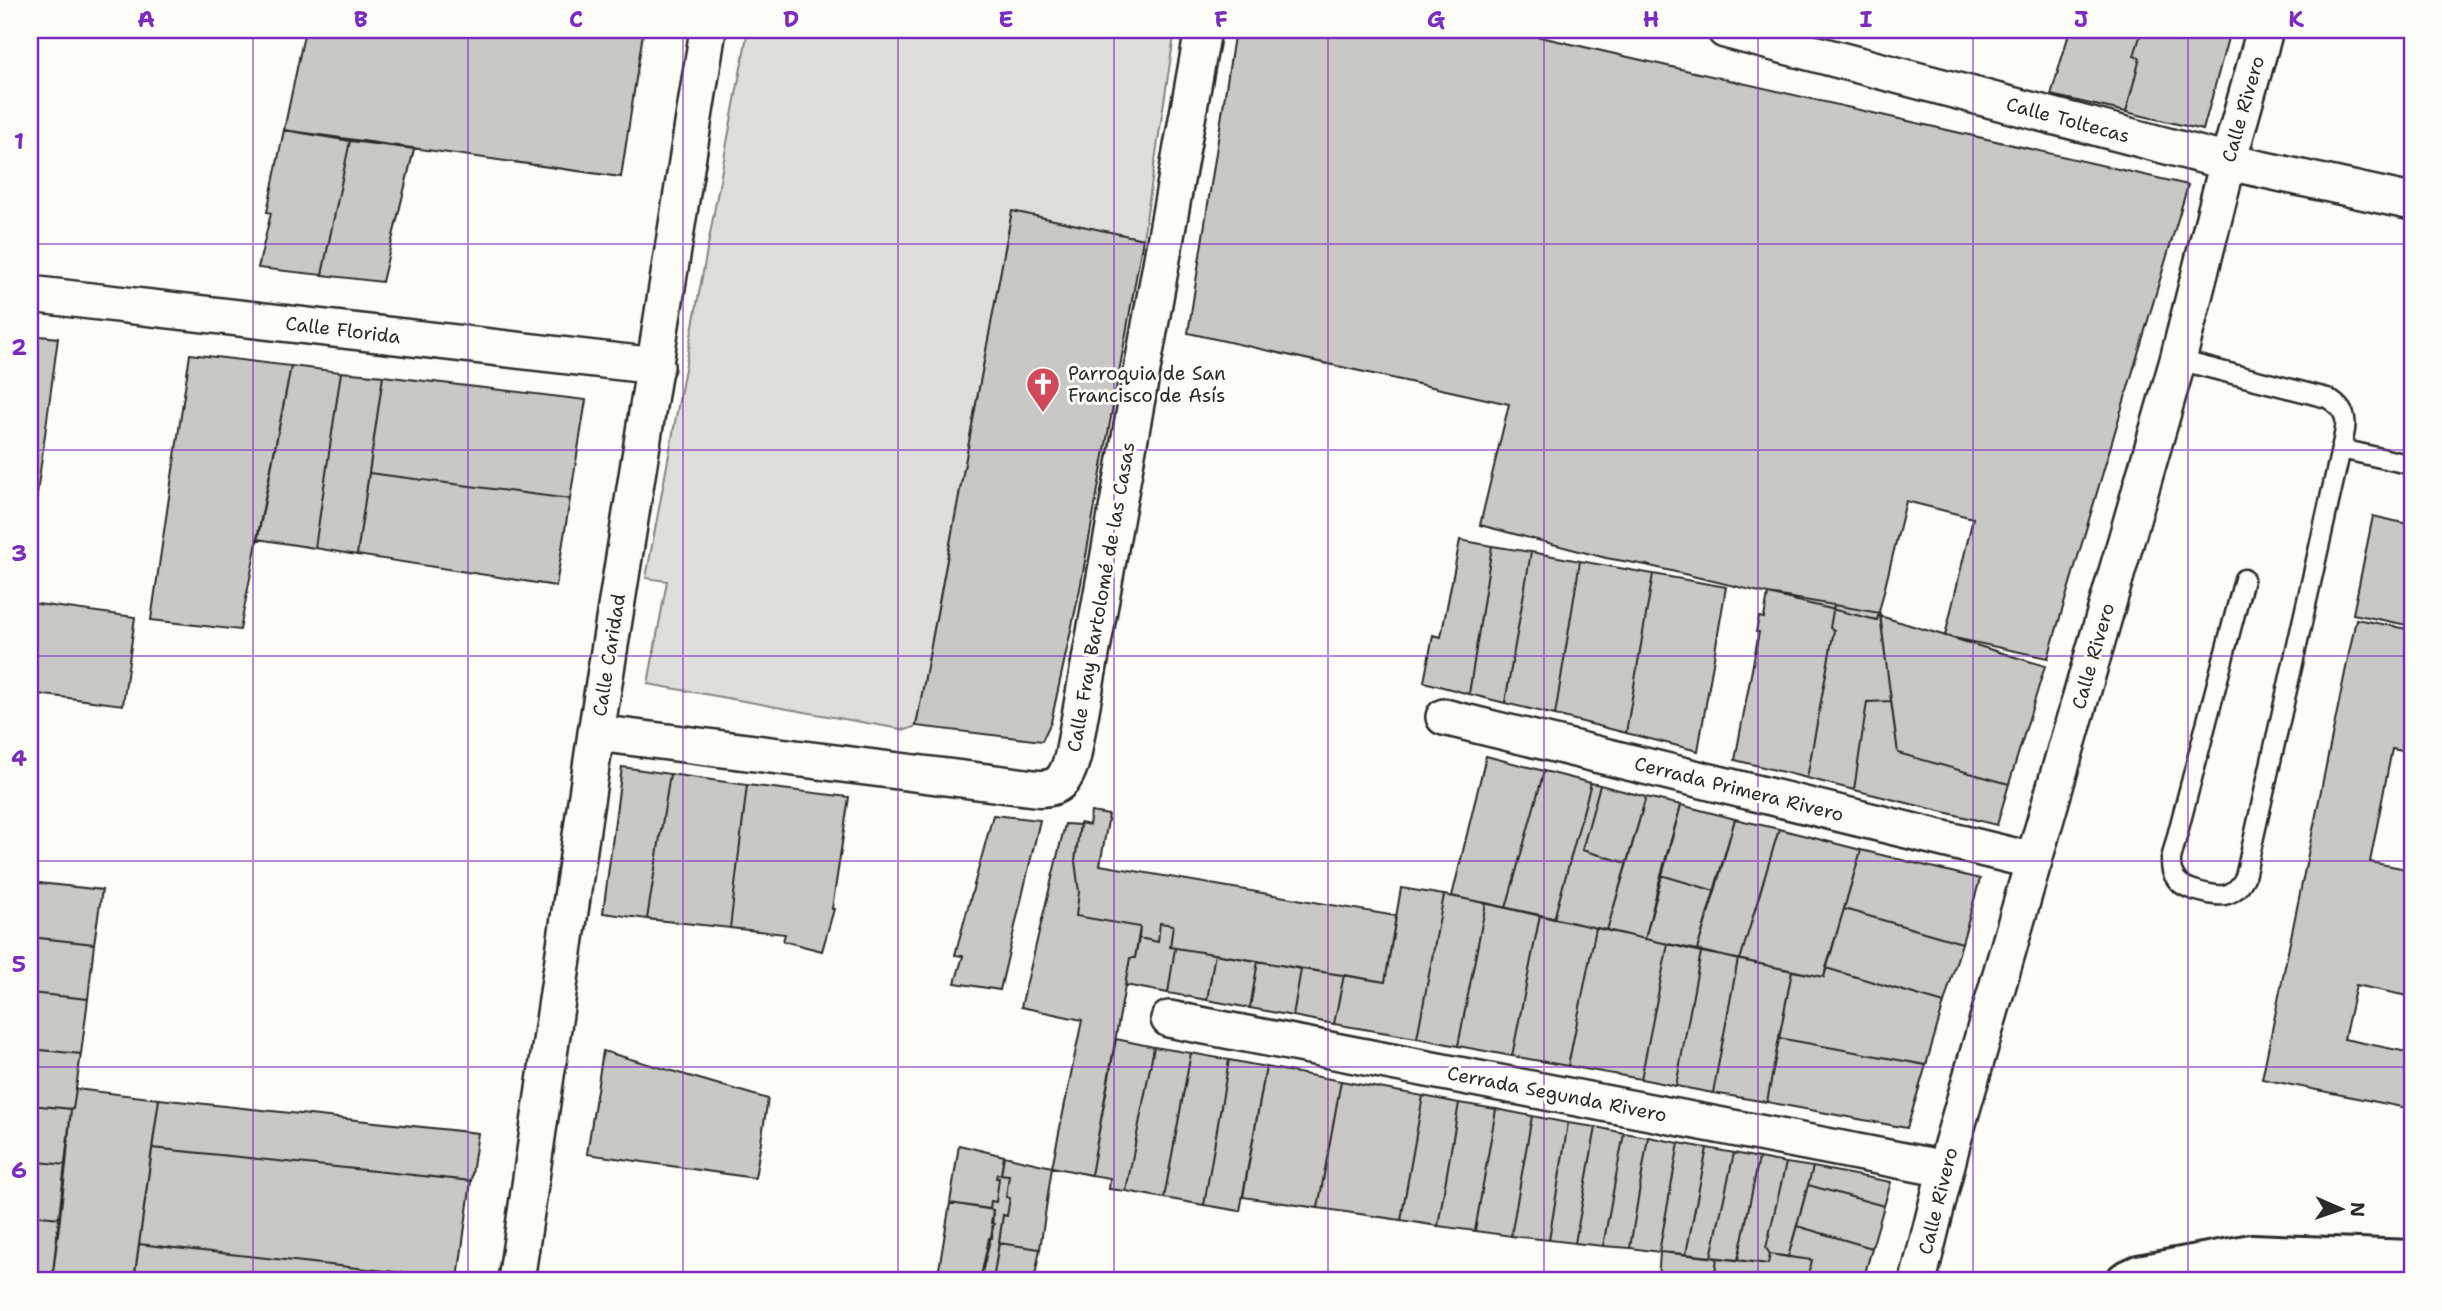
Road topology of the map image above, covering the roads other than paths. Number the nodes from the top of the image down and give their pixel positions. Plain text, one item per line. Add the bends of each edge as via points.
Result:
1 (708, 30) edge
2 (1203, 30) edge
3 (2265, 30) edge
4 (1743, 32) edge
5 (2228, 162) junction
6 (2412, 202) edge
7 (30, 294) edge
8 (2178, 360) junction
9 (656, 366) junction
10 (2341, 449) junction
11 (2412, 464) edge
12 (2244, 579) dead end
13 (1444, 717) dead end
14 (596, 733) junction
15 (2034, 861) junction
16 (1169, 1019) dead end
17 (1945, 1169) junction
18 (2412, 1260) edge
19 (516, 1281) edge
20 (1918, 1281) edge
21 (2126, 1281) edge

1 - 9 street, Calle Caridad
2 - 14 street, Calle Fray Bartolomé de las Casas via 1073,755 1061,782 1048,790
3 - 5 street, Calle Rivero
4 - 5 street, Calle Toltecas
5 - 6 street, Calle Toltecas
5 - 8 street, Calle Rivero
7 - 9 street, Calle Florida
8 - 10 lane via 2339,404 2345,415
8 - 15 street, Calle Rivero
9 - 14 street, Calle Caridad
10 - 11 lane
10 - 12 lane via 2245,877 2228,895 2215,896 2178,882 2171,872 2171,859
13 - 15 street, Cerrada Primera Rivero
14 - 19 street, Calle Caridad
15 - 17 street, Calle Rivero
16 - 17 street, Cerrada Segunda Rivero
17 - 20 street, Calle Rivero
18 - 21 main road via 2252,1254

